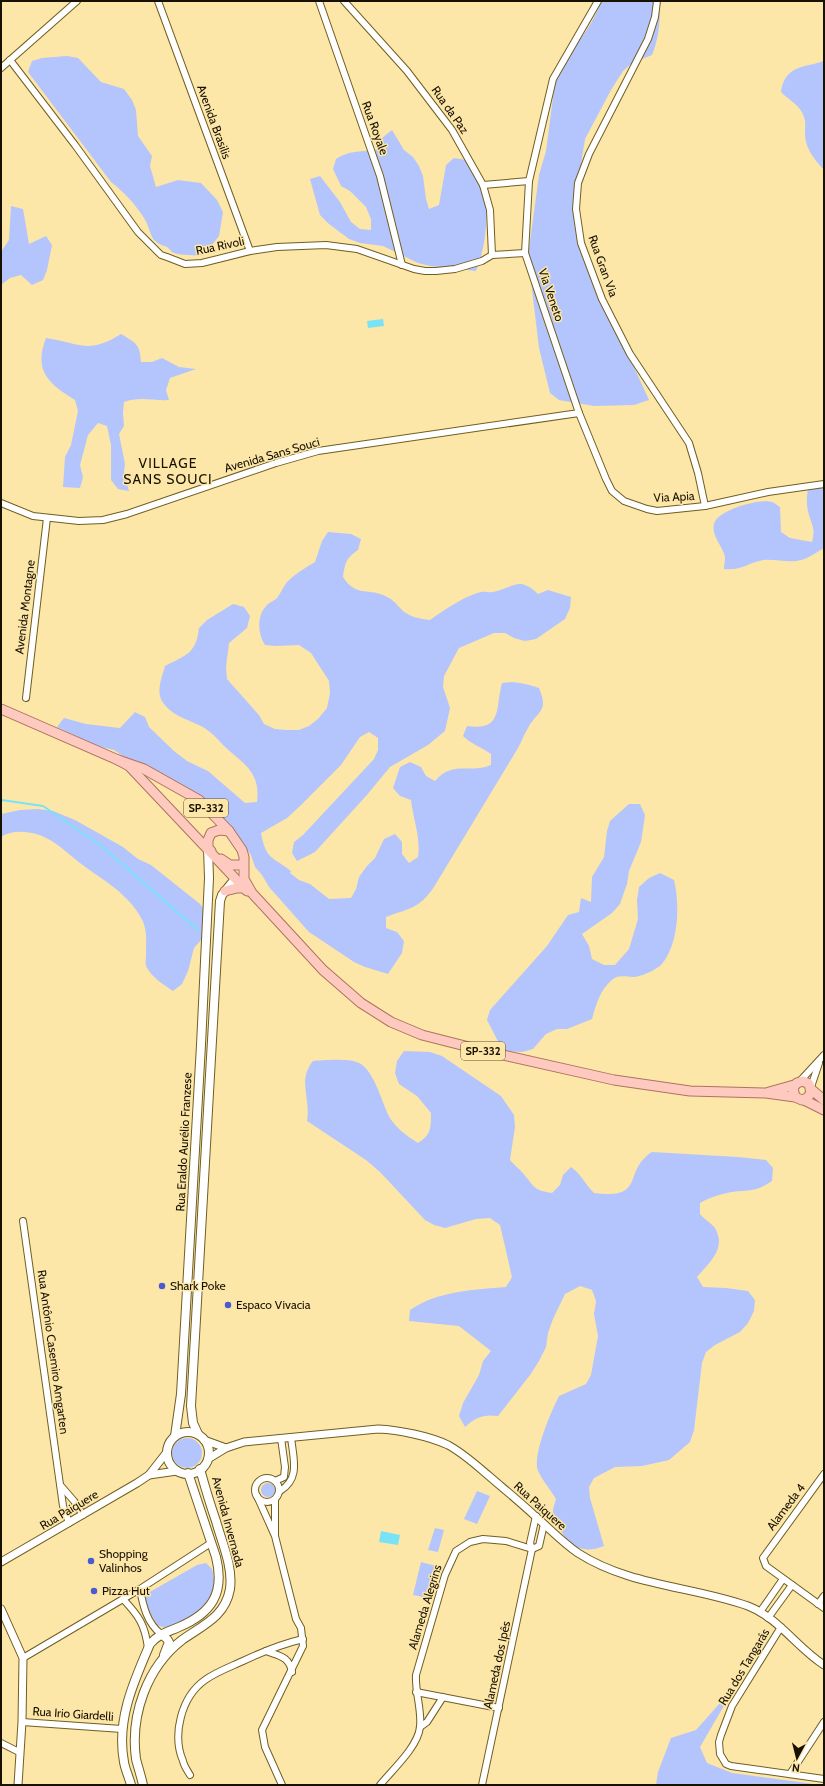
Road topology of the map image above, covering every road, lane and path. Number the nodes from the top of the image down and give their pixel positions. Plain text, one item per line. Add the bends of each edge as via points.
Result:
1 (77, 1) edge
2 (158, 1) edge
3 (319, 1) edge
4 (344, 1) edge
5 (598, 1) edge
6 (657, 1) edge
7 (10, 60) junction
8 (1, 68) edge
9 (530, 181) junction
10 (483, 185) junction
11 (250, 251) junction
12 (525, 252) junction
13 (492, 255) junction
14 (402, 265) junction
15 (579, 413) junction
16 (824, 484) edge
17 (1, 502) edge
18 (704, 506) junction
19 (47, 518) junction
20 (26, 698) dead end
21 (1, 709) edge
22 (118, 760) junction
23 (229, 831) junction
24 (208, 848) junction
25 (244, 861) junction
26 (235, 879) junction
27 (225, 891) junction
28 (248, 891) junction
29 (824, 1055) edge
30 (820, 1061) junction
31 (797, 1083) junction
32 (811, 1088) junction
33 (766, 1093) junction
34 (795, 1097) junction
35 (804, 1100) junction
36 (824, 1100) edge
37 (824, 1110) edge
38 (22, 1221) dead end
39 (175, 1436) junction
40 (201, 1437) junction
41 (291, 1437) junction
42 (281, 1438) junction
43 (226, 1448) junction
44 (166, 1452) junction
45 (208, 1459) junction
46 (200, 1469) junction
47 (177, 1471) junction
48 (188, 1474) junction
49 (824, 1474) edge
50 (149, 1475) junction
51 (275, 1481) junction
52 (61, 1486) junction
53 (280, 1491) junction
54 (257, 1496) junction
55 (275, 1500) junction
56 (83, 1515) junction
57 (536, 1516) junction
58 (69, 1523) junction
59 (544, 1524) junction
60 (275, 1536) junction
61 (211, 1543) junction
62 (532, 1549) junction
63 (1, 1562) edge
64 (783, 1578) junction
65 (792, 1585) junction
66 (140, 1589) junction
67 (824, 1596) edge
68 (123, 1599) junction
69 (818, 1604) junction
70 (824, 1608) edge
71 (1, 1610) edge
72 (760, 1612) junction
73 (768, 1618) junction
74 (3, 1619) edge
75 (781, 1627) junction
76 (161, 1634) junction
77 (304, 1640) junction
78 (148, 1648) junction
79 (266, 1651) junction
80 (23, 1658) junction
81 (161, 1661) junction
82 (824, 1665) edge
83 (292, 1672) junction
84 (416, 1692) junction
85 (443, 1697) junction
86 (499, 1708) junction
87 (22, 1722) junction
88 (824, 1722) edge
89 (420, 1727) junction
90 (122, 1729) junction
91 (1, 1742) edge
92 (19, 1752) junction
93 (790, 1774) junction
94 (190, 1775) dead end
95 (824, 1779) edge
96 (18, 1785) edge
97 (131, 1785) edge
98 (143, 1785) edge
99 (282, 1785) edge
100 (380, 1785) edge
101 (482, 1785) edge

1 - 7 street
2 - 11 street, Avenida Brasilis
3 - 14 street, Rua Royale via 380,176
4 - 10 street, Rua da Paz via 407,70 452,130
5 - 9 street, Via Veneto via 553,79
6 - 18 street, Rua Gran Via via 648,39 589,154 578,183 576,209 581,243 602,299 630,354 689,443
7 - 8 street
7 - 11 street, Rua Rivoli via 76,145 138,232 161,255 185,264 202,263
9 - 10 street
9 - 12 street, Via Veneto
10 - 13 street, Rua da Paz via 490,210
11 - 14 street, Rua Rivoli via 326,245 357,249
12 - 13 street, Rua Rivoli
12 - 15 street, Via Veneto
13 - 14 street, Rua Rivoli via 482,261 455,269 425,271
15 - 18 street, Via Apia via 612,491 624,500 658,511
15 - 19 street, Avenida Sans Souci via 318,451 103,520
16 - 18 street, Via Apia via 768,492
17 - 19 street, Avenida Sans Souci via 33,516
19 - 20 street, Avenida Montagne
21 - 22 main road, SP-332
22 - 23 main road, SP-332 via 144,769 187,792 199,800
22 - 24 main road, SP-332 via 133,770
23 - 24 main road via 219,830 211,833
23 - 25 main road, SP-332 via 242,850
24 - 25 main road via 230,865
24 - 26 main road, SP-332
24 - 39 main road, Rua Eraldo Aurélio Franzese via 209,878 194,1172 181,1394
25 - 26 main road
25 - 28 main road, SP-332 via 244,879
26 - 27 main road, Rua Eraldo Aurélio Franzese
26 - 28 main road, SP-332
27 - 28 main road via 237,888
27 - 40 main road, Rua Eraldo Aurélio Franzese via 220,901 191,1406 193,1423
28 - 33 main road, SP-332 via 323,970 360,1003 391,1022 422,1035 622,1082 704,1092
29 - 30 street
30 - 31 street
30 - 32 street
31 - 32 main road via 807,1082
31 - 33 main road, SP-332
31 - 34 main road via 793,1091
32 - 35 main road via 810,1096
32 - 36 main road
33 - 34 main road, SP-332
34 - 35 main road, SP-332
35 - 37 main road, SP-332
38 - 52 street, Rua Antônio Casemiro Amgarten
39 - 40 main road via 186,1432
39 - 44 main road
40 - 43 street
40 - 45 main road via 208,1449
41 - 42 street, Rua Paiquere
41 - 53 street via 295,1471 290,1483
41 - 57 street, Rua Paiquere via 391,1430 448,1445 468,1458
42 - 43 street, Rua Paiquere via 244,1442
42 - 51 street via 285,1470 284,1477
43 - 45 street, Rua Paiquere
44 - 47 main road via 169,1463
44 - 50 street, Rua Paiquere
45 - 46 main road
46 - 48 main road
46 - 81 main road, Avenida Invernada via 229,1566 230,1589 218,1615 181,1642
47 - 48 main road
47 - 50 street, Rua Paiquere
48 - 61 main road, Avenida Invernada
49 - 64 street, Alameda 4 via 763,1558 766,1566
50 - 56 street, Rua Paiquere
51 - 53 street
51 - 54 street via 267,1478 260,1481 255,1488
52 - 56 street
52 - 58 street, Rua Antônio Casemiro Amgarten via 63,1506
53 - 55 street
54 - 55 street via 263,1502
54 - 60 street
55 - 60 street
56 - 58 street, Rua Paiquere
57 - 59 street, Rua Paiquere
57 - 62 street via 530,1544
58 - 63 street, Rua Paiquere
59 - 62 street via 539,1546
59 - 72 street, Rua Paiquere via 577,1552 614,1572 747,1606
60 - 77 street via 296,1619
61 - 66 street
61 - 76 main road, Avenida Invernada via 220,1572 220,1581 209,1609 190,1623
62 - 84 street, Alameda Alegrins via 506,1541 483,1538 470,1542 456,1551 445,1575 420,1659 416,1675
62 - 86 street, Alameda dos Ipês
64 - 65 street
64 - 72 street
65 - 69 street
65 - 73 street
66 - 68 street
66 - 76 street via 147,1616
67 - 69 street
68 - 78 street via 142,1622
68 - 80 street
69 - 70 street
71 - 74 street
72 - 73 street, Rua Paiquere
73 - 75 street, Rua Paiquere
74 - 80 street
75 - 82 street, Rua Paiquere
75 - 93 street, Rua dos Tangarás via 732,1706 719,1742 720,1754 726,1764 737,1768
76 - 78 main road, Avenida Invernada
76 - 81 main road via 169,1642
77 - 79 street
77 - 83 street
78 - 90 main road, Avenida Invernada via 130,1694
79 - 83 street via 287,1660 291,1664
79 - 94 street via 203,1681 187,1702 179,1728 182,1761
80 - 87 street
81 - 98 main road, Avenida Invernada via 146,1689 136,1718 136,1759
83 - 99 street via 262,1730 265,1747
84 - 85 street
84 - 89 street, Alameda Alegrins
85 - 86 street
85 - 89 street, Alameda Alegrins via 427,1722
86 - 101 street, Alameda dos Ipês
87 - 90 street, Rua Irio Giardelli
87 - 92 street
88 - 93 street
89 - 100 street, Alameda Alegrins via 416,1740
90 - 97 main road, Avenida Invernada via 124,1761
91 - 92 street
92 - 96 street
93 - 95 street

